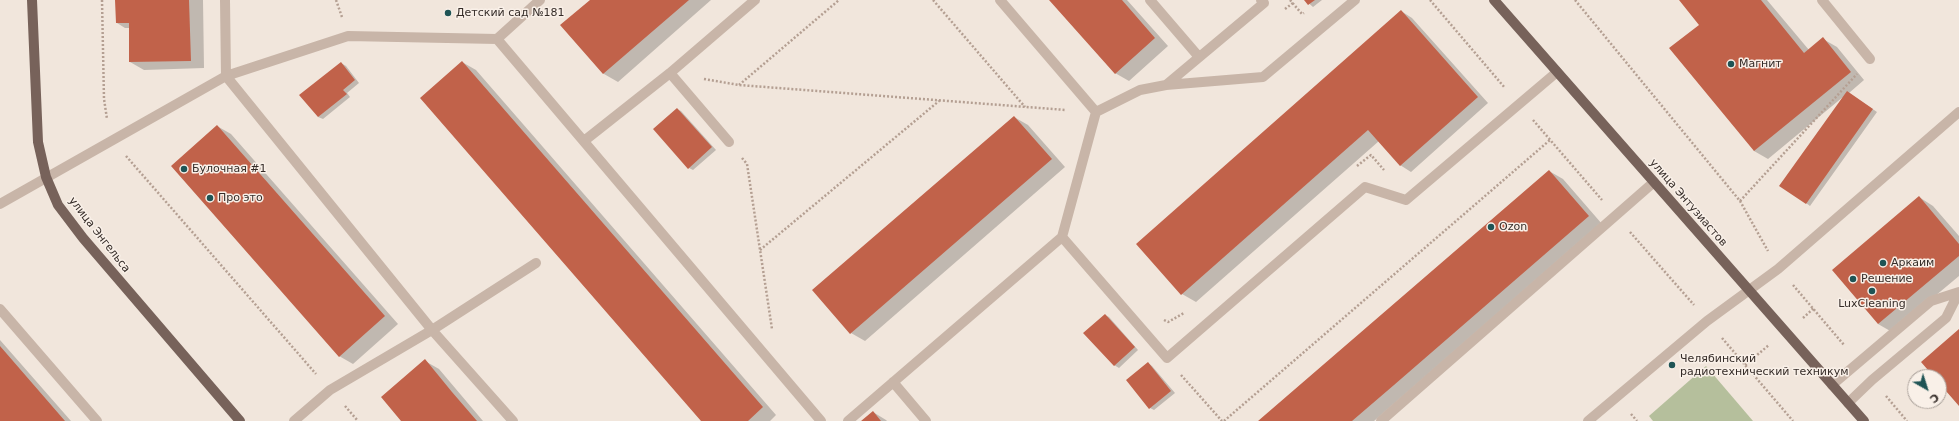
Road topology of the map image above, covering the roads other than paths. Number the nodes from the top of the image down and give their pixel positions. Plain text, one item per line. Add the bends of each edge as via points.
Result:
1 (32, 0) edge
2 (225, 0) edge
3 (540, 0) edge
4 (754, 0) edge
5 (1000, 0) edge
6 (1150, 0) edge
7 (1261, 0) edge
8 (1355, 0) edge
9 (1494, 0) edge
10 (1822, 0) edge
11 (497, 39) junction
12 (1199, 57) junction
13 (1870, 59) dead end
14 (1557, 72) junction
15 (670, 73) junction
16 (226, 76) junction
17 (1166, 85) junction
18 (1096, 112) junction
19 (1959, 112) edge
20 (584, 141) junction
21 (729, 142) road end
22 (46, 177) junction
23 (1654, 182) junction
24 (0, 204) edge
25 (1062, 237) junction
26 (536, 263) dead end
27 (1749, 291) junction
28 (1959, 292) edge
29 (0, 310) edge
30 (432, 330) junction
31 (893, 382) junction
32 (1832, 385) junction
33 (1848, 403) junction
34 (97, 421) edge
35 (240, 421) edge
36 (294, 421) edge
37 (513, 421) edge
38 (821, 421) edge
39 (848, 421) edge
40 (926, 421) edge
41 (1381, 421) edge
42 (1588, 421) edge
43 (1864, 421) edge

1 - 22 main road, улица Энгельса via 38,142
2 - 16 lane
3 - 11 lane
4 - 15 lane
5 - 18 lane
6 - 12 lane
7 - 12 lane via 1264,3
8 - 17 lane via 1263,77
9 - 14 main road, улица Энтузиастов
10 - 13 lane
11 - 16 lane via 348,36
11 - 20 lane
12 - 17 lane
14 - 23 main road, улица Энтузиастов
14 - 25 lane via 1406,200 1365,187 1167,358
15 - 20 lane
15 - 21 lane
16 - 22 lane
16 - 30 lane
17 - 18 lane via 1140,90
18 - 25 lane
19 - 27 lane via 1778,269
20 - 38 lane
22 - 24 lane
22 - 35 main road, улица Энгельса via 58,205 83,238
23 - 27 main road, улица Энтузиастов
23 - 41 lane
25 - 31 lane
26 - 30 lane
27 - 32 main road, улица Энтузиастов
27 - 42 lane via 1707,321
28 - 32 lane via 1931,301
28 - 33 lane via 1946,318
29 - 34 lane
30 - 36 lane via 330,390
30 - 37 lane
31 - 39 lane
31 - 40 lane
32 - 33 main road, улица Энтузиастов
33 - 43 main road, улица Энтузиастов

